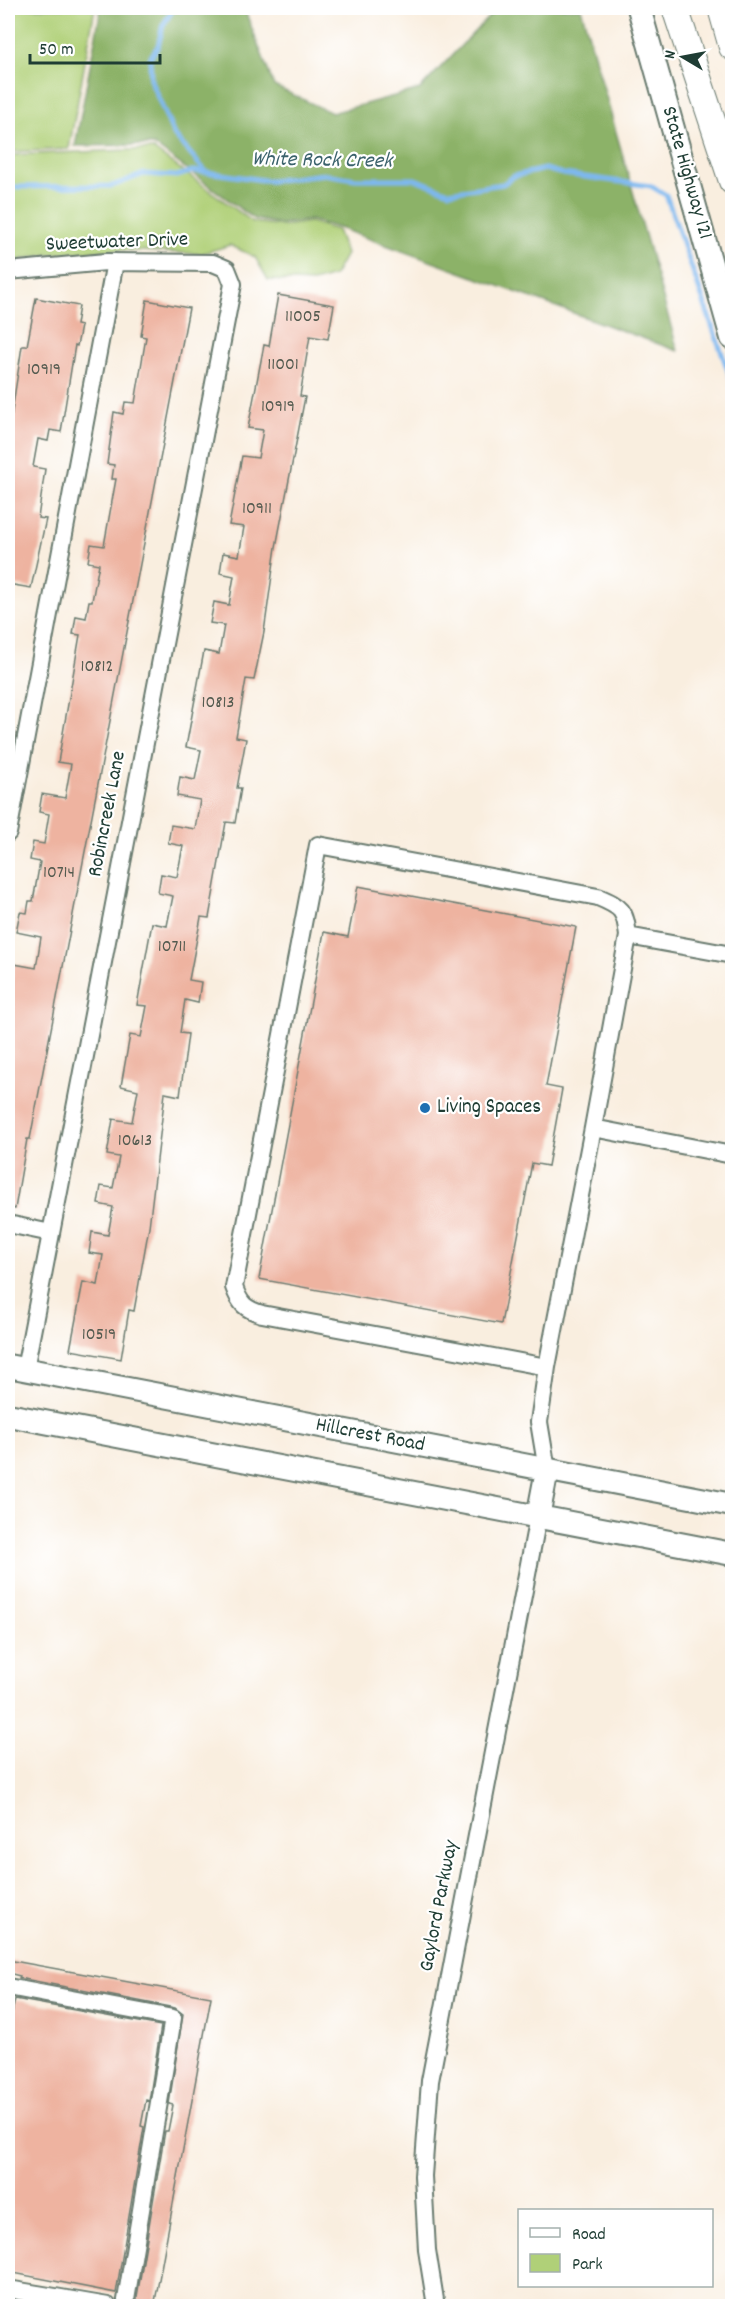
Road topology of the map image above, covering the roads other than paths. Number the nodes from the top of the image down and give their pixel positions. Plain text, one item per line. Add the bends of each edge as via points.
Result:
1 (639, 8) edge
2 (675, 8) edge
3 (721, 8) edge
4 (732, 47) edge
5 (731, 176) edge
6 (115, 262) junction
7 (227, 269) joint
8 (8, 272) edge
9 (732, 338) edge
10 (8, 833) edge
11 (628, 936) junction
12 (732, 955) edge
13 (593, 1128) junction
14 (732, 1155) edge
15 (8, 1224) edge
16 (51, 1233) junction
17 (16, 1367) edge
18 (547, 1367) junction
19 (8, 1415) edge
20 (547, 1470) junction
21 (732, 1505) edge
22 (538, 1517) junction
23 (732, 1554) edge
24 (8, 1987) edge
25 (8, 2289) edge
26 (108, 2307) edge
27 (125, 2307) edge
28 (436, 2307) edge

1 - 9 main road, State Highway 121
2 - 5 highway
3 - 4 highway
6 - 7 street, Sweetwater Drive via 213,263
6 - 8 street, Sweetwater Drive via 61,264
6 - 10 street
7 - 16 street, Robincreek Lane via 233,284
11 - 12 street
11 - 13 street
11 - 18 street via 626,916 618,905 598,897 318,845 234,1287 238,1300 246,1309 262,1314
13 - 14 street
13 - 18 street
15 - 16 street
16 - 17 street, Robincreek Lane
17 - 20 main road, Hillcrest Road
18 - 20 street via 539,1422
19 - 22 main road
20 - 21 main road, Hillcrest Road
20 - 22 main road
22 - 23 main road
22 - 28 street, Gaylord Parkway via 430,2080 423,2176
24 - 27 street via 173,2018
25 - 26 street

